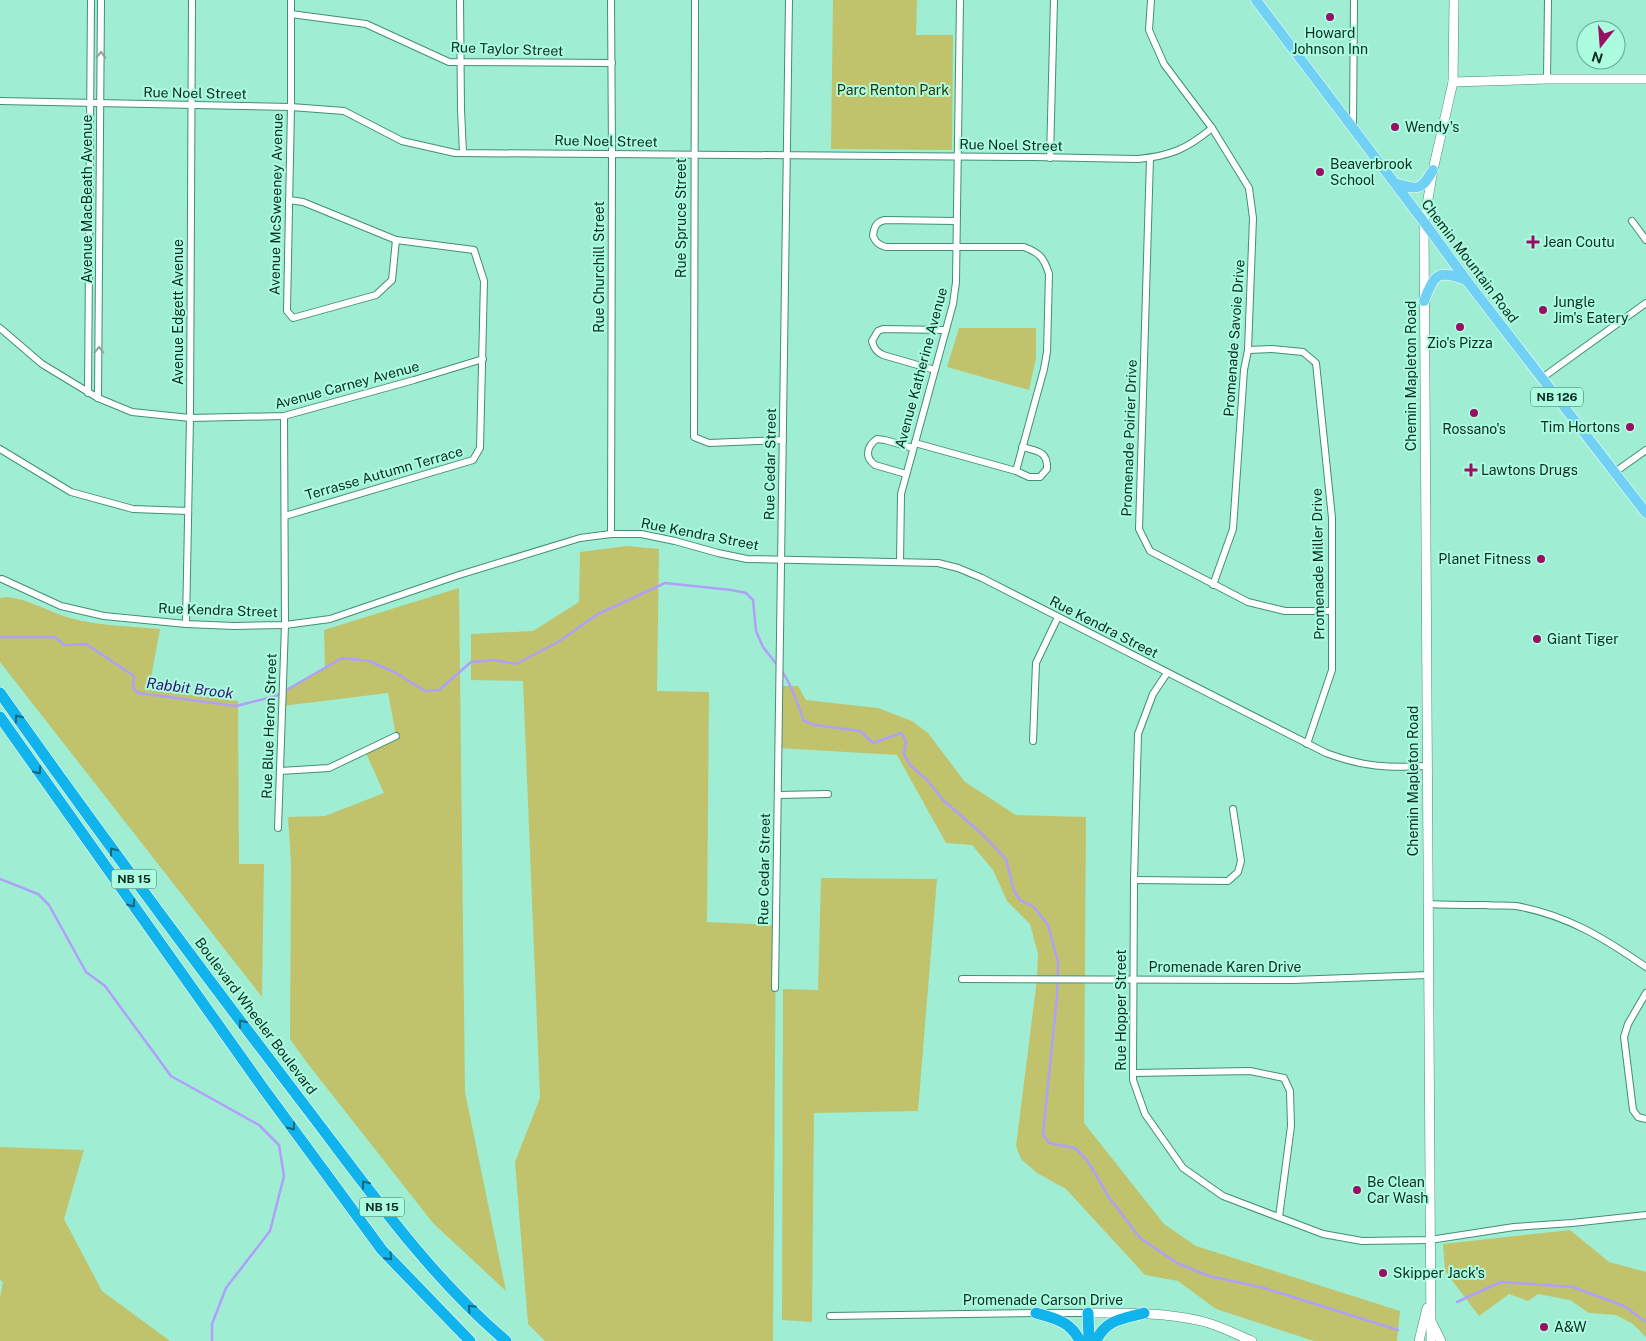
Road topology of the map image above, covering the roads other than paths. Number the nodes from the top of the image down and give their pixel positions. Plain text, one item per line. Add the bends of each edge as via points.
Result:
1 (91, 0) edge
2 (101, 0) edge
3 (192, 0) edge
4 (291, 0) edge
5 (460, 0) edge
6 (611, 0) edge
7 (695, 0) edge
8 (789, 0) edge
9 (960, 0) edge
10 (1054, 0) edge
11 (1151, 0) edge
12 (1354, 0) edge
13 (1454, 0) edge
14 (1548, 0) edge
15 (1260, 2) edge
16 (291, 14) junction
17 (460, 63) junction
18 (612, 63) junction
19 (1547, 79) junction
20 (1646, 79) edge
21 (1453, 82) junction
22 (0, 101) edge
23 (90, 104) junction
24 (100, 104) junction
25 (191, 105) junction
26 (291, 107) junction
27 (1352, 127) junction
28 (1212, 128) junction
29 (463, 153) junction
30 (612, 154) junction
31 (694, 155) junction
32 (787, 156) junction
33 (957, 157) junction
34 (1050, 158) junction
35 (1150, 158) junction
36 (1433, 170) junction
37 (1395, 183) junction
38 (289, 200) junction
39 (956, 220) junction
40 (1632, 221) dead end
41 (1424, 222) junction
42 (396, 240) junction
43 (1646, 240) edge
44 (956, 247) junction
45 (1467, 281) junction
46 (1424, 301) junction
47 (1646, 303) edge
48 (0, 328) edge
49 (946, 330) junction
50 (1248, 350) junction
51 (483, 359) junction
52 (935, 370) junction
53 (1542, 378) junction
54 (88, 393) junction
55 (98, 398) junction
56 (284, 416) junction
57 (190, 418) junction
58 (783, 440) junction
59 (914, 446) junction
60 (1022, 446) junction
61 (0, 450) edge
62 (1646, 450) edge
63 (1016, 471) junction
64 (1615, 472) junction
65 (906, 474) junction
66 (188, 511) junction
67 (1646, 513) edge
68 (285, 516) junction
69 (611, 534) junction
70 (781, 560) junction
71 (900, 562) junction
72 (2, 579) dead end
73 (1213, 585) junction
74 (1332, 611) junction
75 (1058, 617) junction
76 (186, 624) junction
77 (285, 625) junction
78 (1167, 673) junction
79 (0, 693) edge
80 (0, 718) edge
81 (396, 736) dead end
82 (1033, 741) dead end
83 (1307, 744) junction
84 (1427, 766) junction
85 (280, 771) junction
86 (828, 794) dead end
87 (778, 795) junction
88 (1233, 808) dead end
89 (278, 828) dead end
90 (1134, 880) junction
91 (1428, 904) junction
92 (1646, 967) edge
93 (1428, 975) junction
94 (962, 979) dead end
95 (1134, 979) junction
96 (775, 988) dead end
97 (1646, 993) edge
98 (1133, 1073) junction
99 (1646, 1119) edge
100 (1646, 1215) edge
101 (1279, 1218) junction
102 (1430, 1240) junction
103 (1430, 1296) junction
104 (1036, 1313) junction
105 (1144, 1313) junction
106 (1088, 1314) junction
107 (830, 1316) dead end
108 (1430, 1319) junction
109 (470, 1341) edge
110 (506, 1341) edge
111 (1080, 1341) edge
112 (1089, 1341) edge
113 (1096, 1341) edge
114 (1252, 1341) edge
115 (1419, 1341) edge
116 (1431, 1341) edge
117 (1441, 1341) edge

1 - 23 street, Avenue MacBeath Avenue
24 -> 2 street, Avenue MacBeath Avenue
3 - 25 street, Avenue Edgett Avenue
4 - 16 street, Avenue McSweeney Avenue
5 - 17 street
6 - 18 street, Rue Churchill Street
7 - 31 street, Rue Spruce Street
8 - 32 street, Rue Cedar Street
9 - 33 street, Avenue Katherine Avenue
10 - 34 street
11 - 28 street, Promenade Savoie Drive via 1149,30 1164,64
12 - 27 street
13 - 21 main road, Chemin Mapleton Road
14 - 19 street
15 - 27 main road, Chemin Mountain Road / NB 126
16 - 17 street, Rue Taylor Street via 366,24 449,62
16 - 26 street, Avenue McSweeney Avenue
17 - 18 street, Rue Taylor Street
17 - 29 street
18 - 30 street, Rue Churchill Street
19 - 20 main road
19 - 21 main road
21 - 36 main road, Chemin Mapleton Road
22 - 23 street, Rue Noel Street
23 - 24 street, Rue Noel Street
23 - 54 street, Avenue MacBeath Avenue
24 - 25 street, Rue Noel Street
55 -> 24 street, Avenue MacBeath Avenue
25 - 26 street, Rue Noel Street
25 - 57 street, Avenue Edgett Avenue
26 - 29 street, Rue Noel Street via 344,111 402,141
26 - 38 street, Avenue McSweeney Avenue
27 - 37 main road, Chemin Mountain Road / NB 126
28 - 35 street, Rue Noel Street via 1181,150
28 - 50 street, Promenade Savoie Drive via 1249,188 1253,218
29 - 30 street, Rue Noel Street
30 - 31 street, Rue Noel Street
30 - 69 street, Rue Churchill Street
31 - 32 street, Rue Noel Street
31 - 58 street, Rue Spruce Street via 694,436 709,443
32 - 33 street, Rue Noel Street
32 - 58 street, Rue Cedar Street
33 - 34 street, Rue Noel Street
33 - 39 street, Avenue Katherine Avenue
34 - 35 street, Rue Noel Street
35 - 73 street, Promenade Poirier Drive via 1139,529 1150,551
36 - 37 main road via 1425,184 1413,189
36 - 41 main road, Chemin Mapleton Road
37 - 41 main road, Chemin Mountain Road / NB 126
38 - 42 street, Terrasse Autumn Terrace via 302,202
38 - 42 street, Avenue McSweeney Avenue via 287,311 293,318 376,295 392,280
39 - 44 street, Avenue Katherine Avenue
39 - 44 street via 879,221 873,236 875,241 886,247
40 - 43 street
41 - 45 main road, Chemin Mountain Road / NB 126
41 - 46 main road, Chemin Mapleton Road
42 - 51 street, Terrasse Autumn Terrace via 474,250 484,281
44 - 49 street, Avenue Katherine Avenue via 955,290
44 - 60 street via 1024,247 1036,252 1046,262 1049,274 1048,352
45 - 46 main road via 1449,274 1440,275 1432,282
45 - 53 main road, Chemin Mountain Road / NB 126
46 - 84 main road, Chemin Mapleton Road
47 - 53 street
48 - 54 street, Avenue Carney Avenue via 42,364
49 - 52 street, Avenue Katherine Avenue
49 - 52 street via 883,329 872,341 883,356
50 - 73 street, Promenade Savoie Drive via 1233,528
50 - 74 street, Promenade Miller Drive via 1303,352 1316,363 1332,518
51 - 56 street, Avenue Carney Avenue
51 - 68 street, Terrasse Autumn Terrace via 480,448 474,460
52 - 59 street, Avenue Katherine Avenue
53 - 64 main road, Chemin Mountain Road / NB 126
54 - 55 street, Avenue Carney Avenue
55 - 57 street, Avenue Carney Avenue via 132,412
56 - 57 street, Avenue Carney Avenue
56 - 68 street, Rue Blue Heron Street
57 - 66 street, Avenue Edgett Avenue
58 - 70 street, Rue Cedar Street
59 - 63 street
59 - 65 street, Avenue Katherine Avenue
59 - 65 street via 877,439 869,447 871,462 875,465
60 - 63 street
60 - 63 street via 1042,453 1046,468 1040,477 1035,478
61 - 66 street via 72,492 133,509
62 - 64 street
64 - 67 main road, Chemin Mountain Road / NB 126
65 - 71 street, Avenue Katherine Avenue via 901,494
66 - 76 street, Avenue Edgett Avenue
68 - 77 street, Rue Blue Heron Street
69 - 70 street, Rue Kendra Street via 641,534 747,559
69 - 77 street, Rue Kendra Street via 580,538 524,554 330,618
70 - 71 street, Rue Kendra Street
70 - 87 street, Rue Cedar Street
71 - 75 street, Rue Kendra Street via 938,563 958,568
72 - 76 street, Rue Kendra Street via 61,606 104,616
73 - 74 street, Promenade Poirier Drive via 1248,602 1285,611
74 - 83 street, Promenade Miller Drive via 1332,670
75 - 78 street, Rue Kendra Street
75 - 82 street via 1036,663
76 - 77 street, Rue Kendra Street
77 - 85 street, Rue Blue Heron Street
78 - 83 street, Rue Kendra Street
78 - 90 street, Rue Hopper Street via 1153,694 1138,734
110 -> 79 highway, Boulevard Wheeler Boulevard / NB 15 via 410,1243 104,839
80 -> 109 highway, NB 15 via 382,1250
81 - 85 street via 329,768
83 - 84 street, Rue Kendra Street via 1369,766
84 - 91 main road, Chemin Mapleton Road
85 - 89 street, Rue Blue Heron Street
86 - 87 street
87 - 96 street, Rue Cedar Street
88 - 90 street via 1241,861 1238,872 1228,881
90 - 95 street, Rue Hopper Street
91 - 92 street via 1514,906 1537,911 1585,929
91 - 93 main road, Chemin Mapleton Road
93 - 95 street, Promenade Karen Drive via 1293,980
93 - 102 main road, Chemin Mapleton Road
94 - 95 street, Promenade Karen Drive
95 - 98 street, Rue Hopper Street
97 - 99 street via 1624,1037 1633,1110
98 - 101 street, Rue Hopper Street via 1145,1114 1183,1168 1223,1196
98 - 101 street via 1250,1071 1284,1078 1290,1091 1291,1126
100 - 102 street, Rue Hopper Street via 1514,1227
101 - 102 street, Rue Hopper Street via 1323,1234 1362,1240
102 - 103 main road, Chemin Mapleton Road
103 - 108 main road, Chemin Mapleton Road
103 - 115 main road
104 - 106 street, Promenade Carson Drive
104 - 107 street, Promenade Carson Drive
104 - 111 highway via 1071,1326
105 - 106 main road, Promenade Carson Drive
105 - 113 highway via 1108,1324
105 - 114 main road, Promenade Carson Drive via 1202,1321
106 - 112 highway
108 - 116 main road, Chemin Mapleton Road
108 - 117 main road

